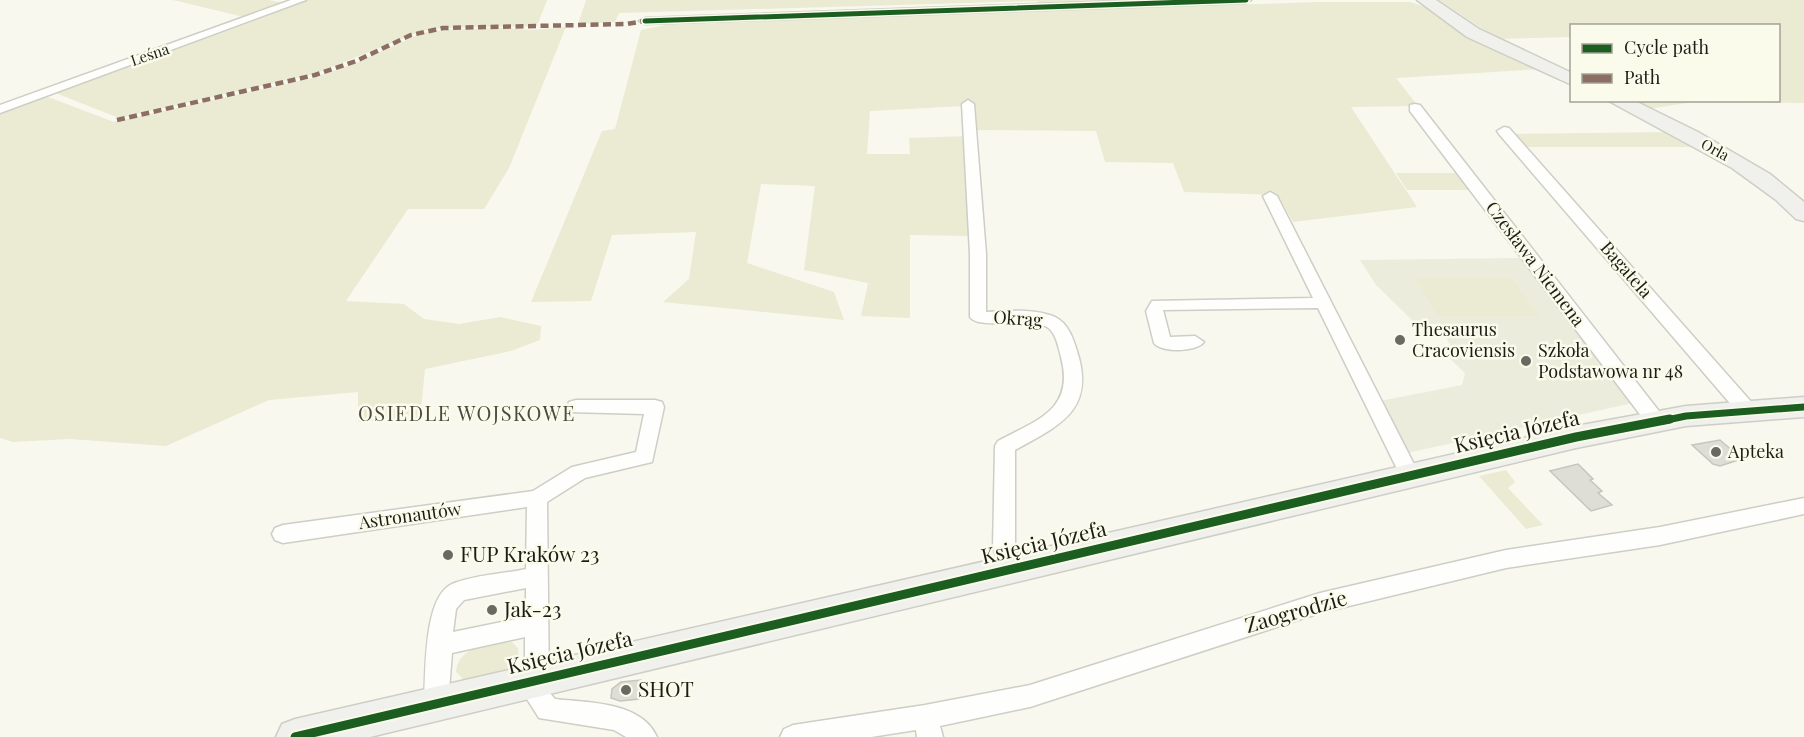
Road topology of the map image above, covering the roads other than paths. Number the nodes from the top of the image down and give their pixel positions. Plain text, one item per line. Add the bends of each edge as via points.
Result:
1 (301, 0) edge
2 (1246, 0) edge
3 (1425, 0) edge
4 (645, 21) dead end
5 (1570, 79) edge
6 (1620, 102) edge
7 (968, 104) dead end
8 (1415, 108) dead end
9 (0, 109) edge
10 (1504, 131) dead end
11 (1270, 196) dead end
12 (1804, 214) edge
13 (1322, 303) junction
14 (1195, 342) dead end
15 (576, 407) dead end
16 (1804, 407) edge
17 (1747, 410) junction
18 (1655, 420) junction
19 (1410, 476) junction
20 (537, 498) junction
21 (1804, 506) edge
22 (283, 534) dead end
23 (1012, 569) junction
24 (539, 576) junction
25 (539, 624) junction
26 (441, 645) junction
27 (536, 680) junction
28 (436, 703) junction
29 (928, 727) edge
30 (839, 734) edge
31 (295, 737) edge
32 (644, 737) edge
33 (793, 737) edge

1 - 9 street, Leśna
2 - 4 street
3 - 5 street via 1473,33
6 - 12 street, Orla via 1716,149
7 - 23 street, Okrąg via 978,317 1050,321 1059,328 1074,368 1070,401 1056,419 1005,446 1004,549
8 - 18 street, Czesława Niemena
10 - 17 street, Bagatela
11 - 13 street
13 - 14 street via 1158,305 1154,311 1163,343
13 - 19 street
15 - 20 street, Astronautów via 655,407 645,457 579,472
16 - 17 street, Księcia Józefa
17 - 18 street, Księcia Józefa
18 - 19 street, Księcia Józefa
19 - 23 street, Księcia Józefa
20 - 22 street, Astronautów
20 - 24 street
21 - 29 street, Zaogrodzie via 1660,536 1506,559 1320,603
23 - 27 street, Księcia Józefa
24 - 25 street
24 - 26 street via 458,592 447,599
25 - 26 street
25 - 27 street
26 - 28 street
27 - 28 street, Księcia Józefa
27 - 32 street via 537,696 548,710 614,718 630,724
28 - 31 street, Księcia Józefa
29 - 30 street, Zaogrodzie
30 - 33 street, Zaogrodzie

